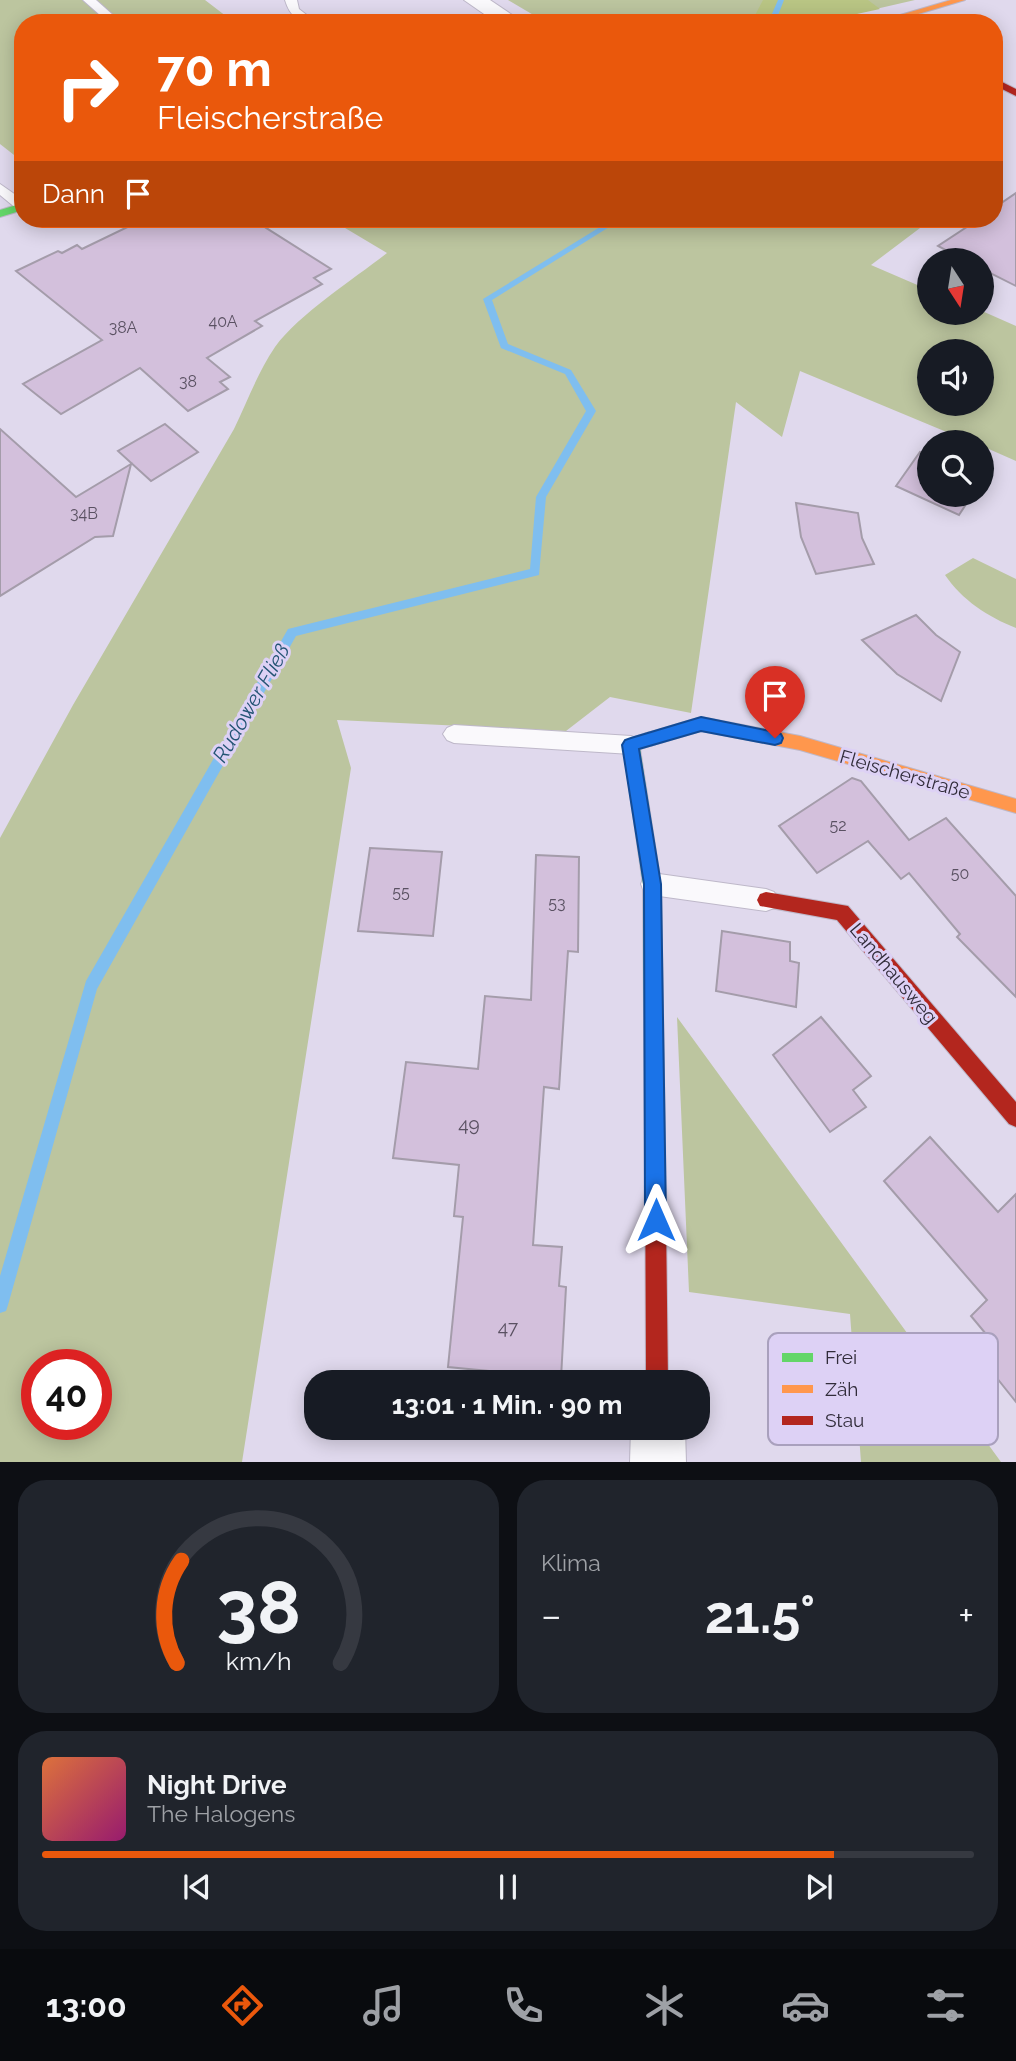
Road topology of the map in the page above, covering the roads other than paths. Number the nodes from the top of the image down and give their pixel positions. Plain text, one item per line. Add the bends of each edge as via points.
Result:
1 (89, 0) edge
2 (475, 0) edge
3 (961, 0) edge
4 (105, 14) edge
5 (498, 14) edge
6 (915, 14) edge
7 (0, 188) edge
8 (14, 199) edge
9 (454, 734) dead end
10 (631, 745) junction
11 (1016, 806) edge
12 (652, 884) junction
13 (766, 900) joint
14 (1016, 1117) edge
15 (657, 1370) edge
16 (658, 1440) edge
17 (658, 1462) edge

1 - 4 lane
2 - 5 street
3 - 6 street
7 - 8 lane
9 - 10 lane
10 - 11 street, Fleischerstraße via 701,724 800,743
10 - 12 street
12 - 13 lane, Landhausweg
12 - 15 street
13 - 14 street, Landhausweg via 842,912
16 - 17 street

